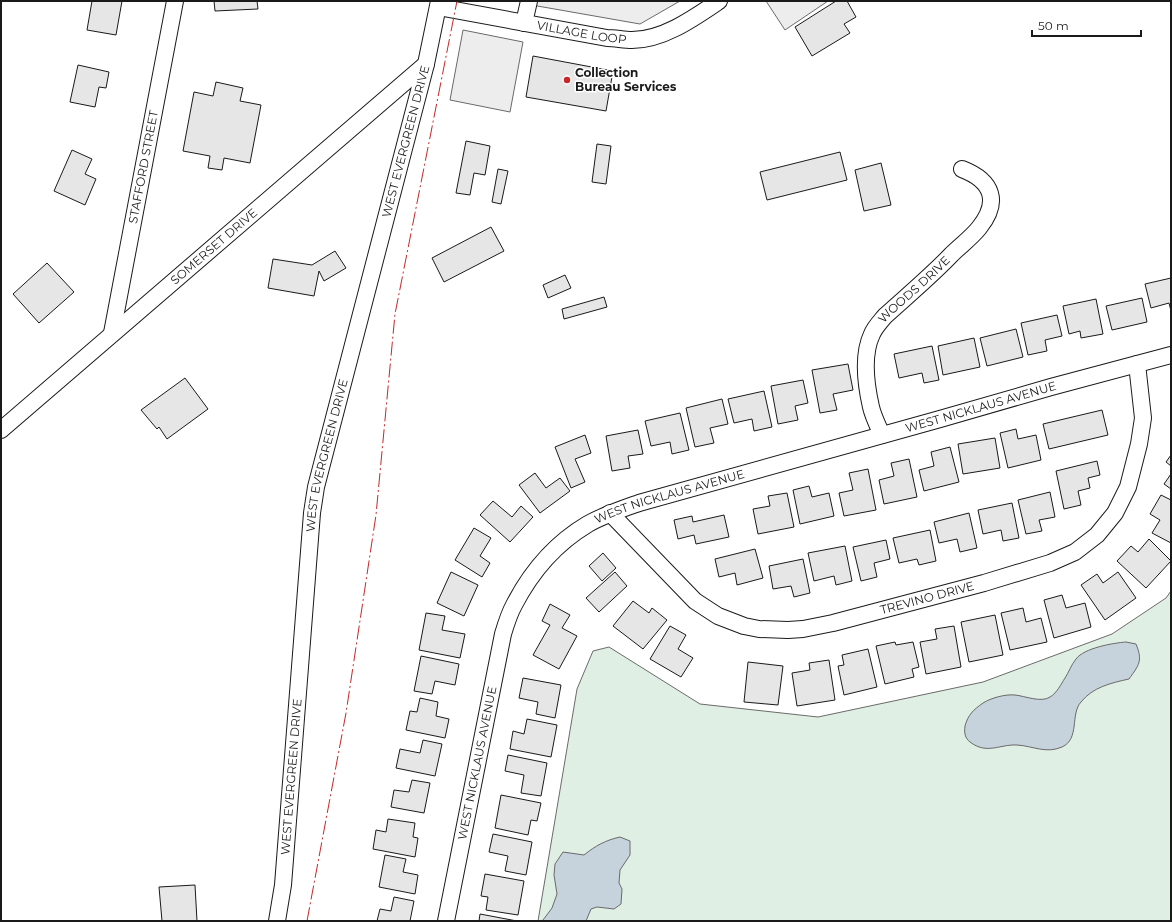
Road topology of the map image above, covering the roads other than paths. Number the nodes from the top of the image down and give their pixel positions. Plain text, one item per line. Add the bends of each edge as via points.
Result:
1 (175, 1) edge
2 (529, 1) edge
3 (719, 1) edge
4 (438, 4) edge
5 (524, 23) junction
6 (426, 64) junction
7 (962, 169) dead end
8 (112, 333) junction
9 (1171, 355) edge
10 (1137, 364) junction
11 (1, 430) edge
12 (882, 435) junction
13 (610, 513) junction
14 (277, 921) edge
15 (446, 921) edge

1 - 8 street, STAFFORD STREET
2 - 5 street
3 - 5 street, VILLAGE LOOP via 679,26 644,39 607,38
4 - 5 street, VILLAGE LOOP
4 - 6 street, WEST EVERGREEN DRIVE
6 - 8 street, SOMERSET DRIVE
6 - 14 street, WEST EVERGREEN DRIVE via 316,487 311,521 283,885
7 - 12 street, WOODS DRIVE via 971,172 988,188 991,201 985,220 971,237 885,316 877,325 870,340 867,354 868,385 871,408
8 - 11 street, SOMERSET DRIVE
9 - 10 street, WEST NICKLAUS AVENUE
10 - 12 street, WEST NICKLAUS AVENUE
10 - 13 street, TREVINO DRIVE via 1143,418 1128,487 1115,513 1096,535 1075,552 1050,563 984,583 833,623 803,629 759,629 718,616 695,601
12 - 13 street, WEST NICKLAUS AVENUE
13 - 15 street, WEST NICKLAUS AVENUE via 571,536 545,560 527,582 513,606 503,634 493,678

